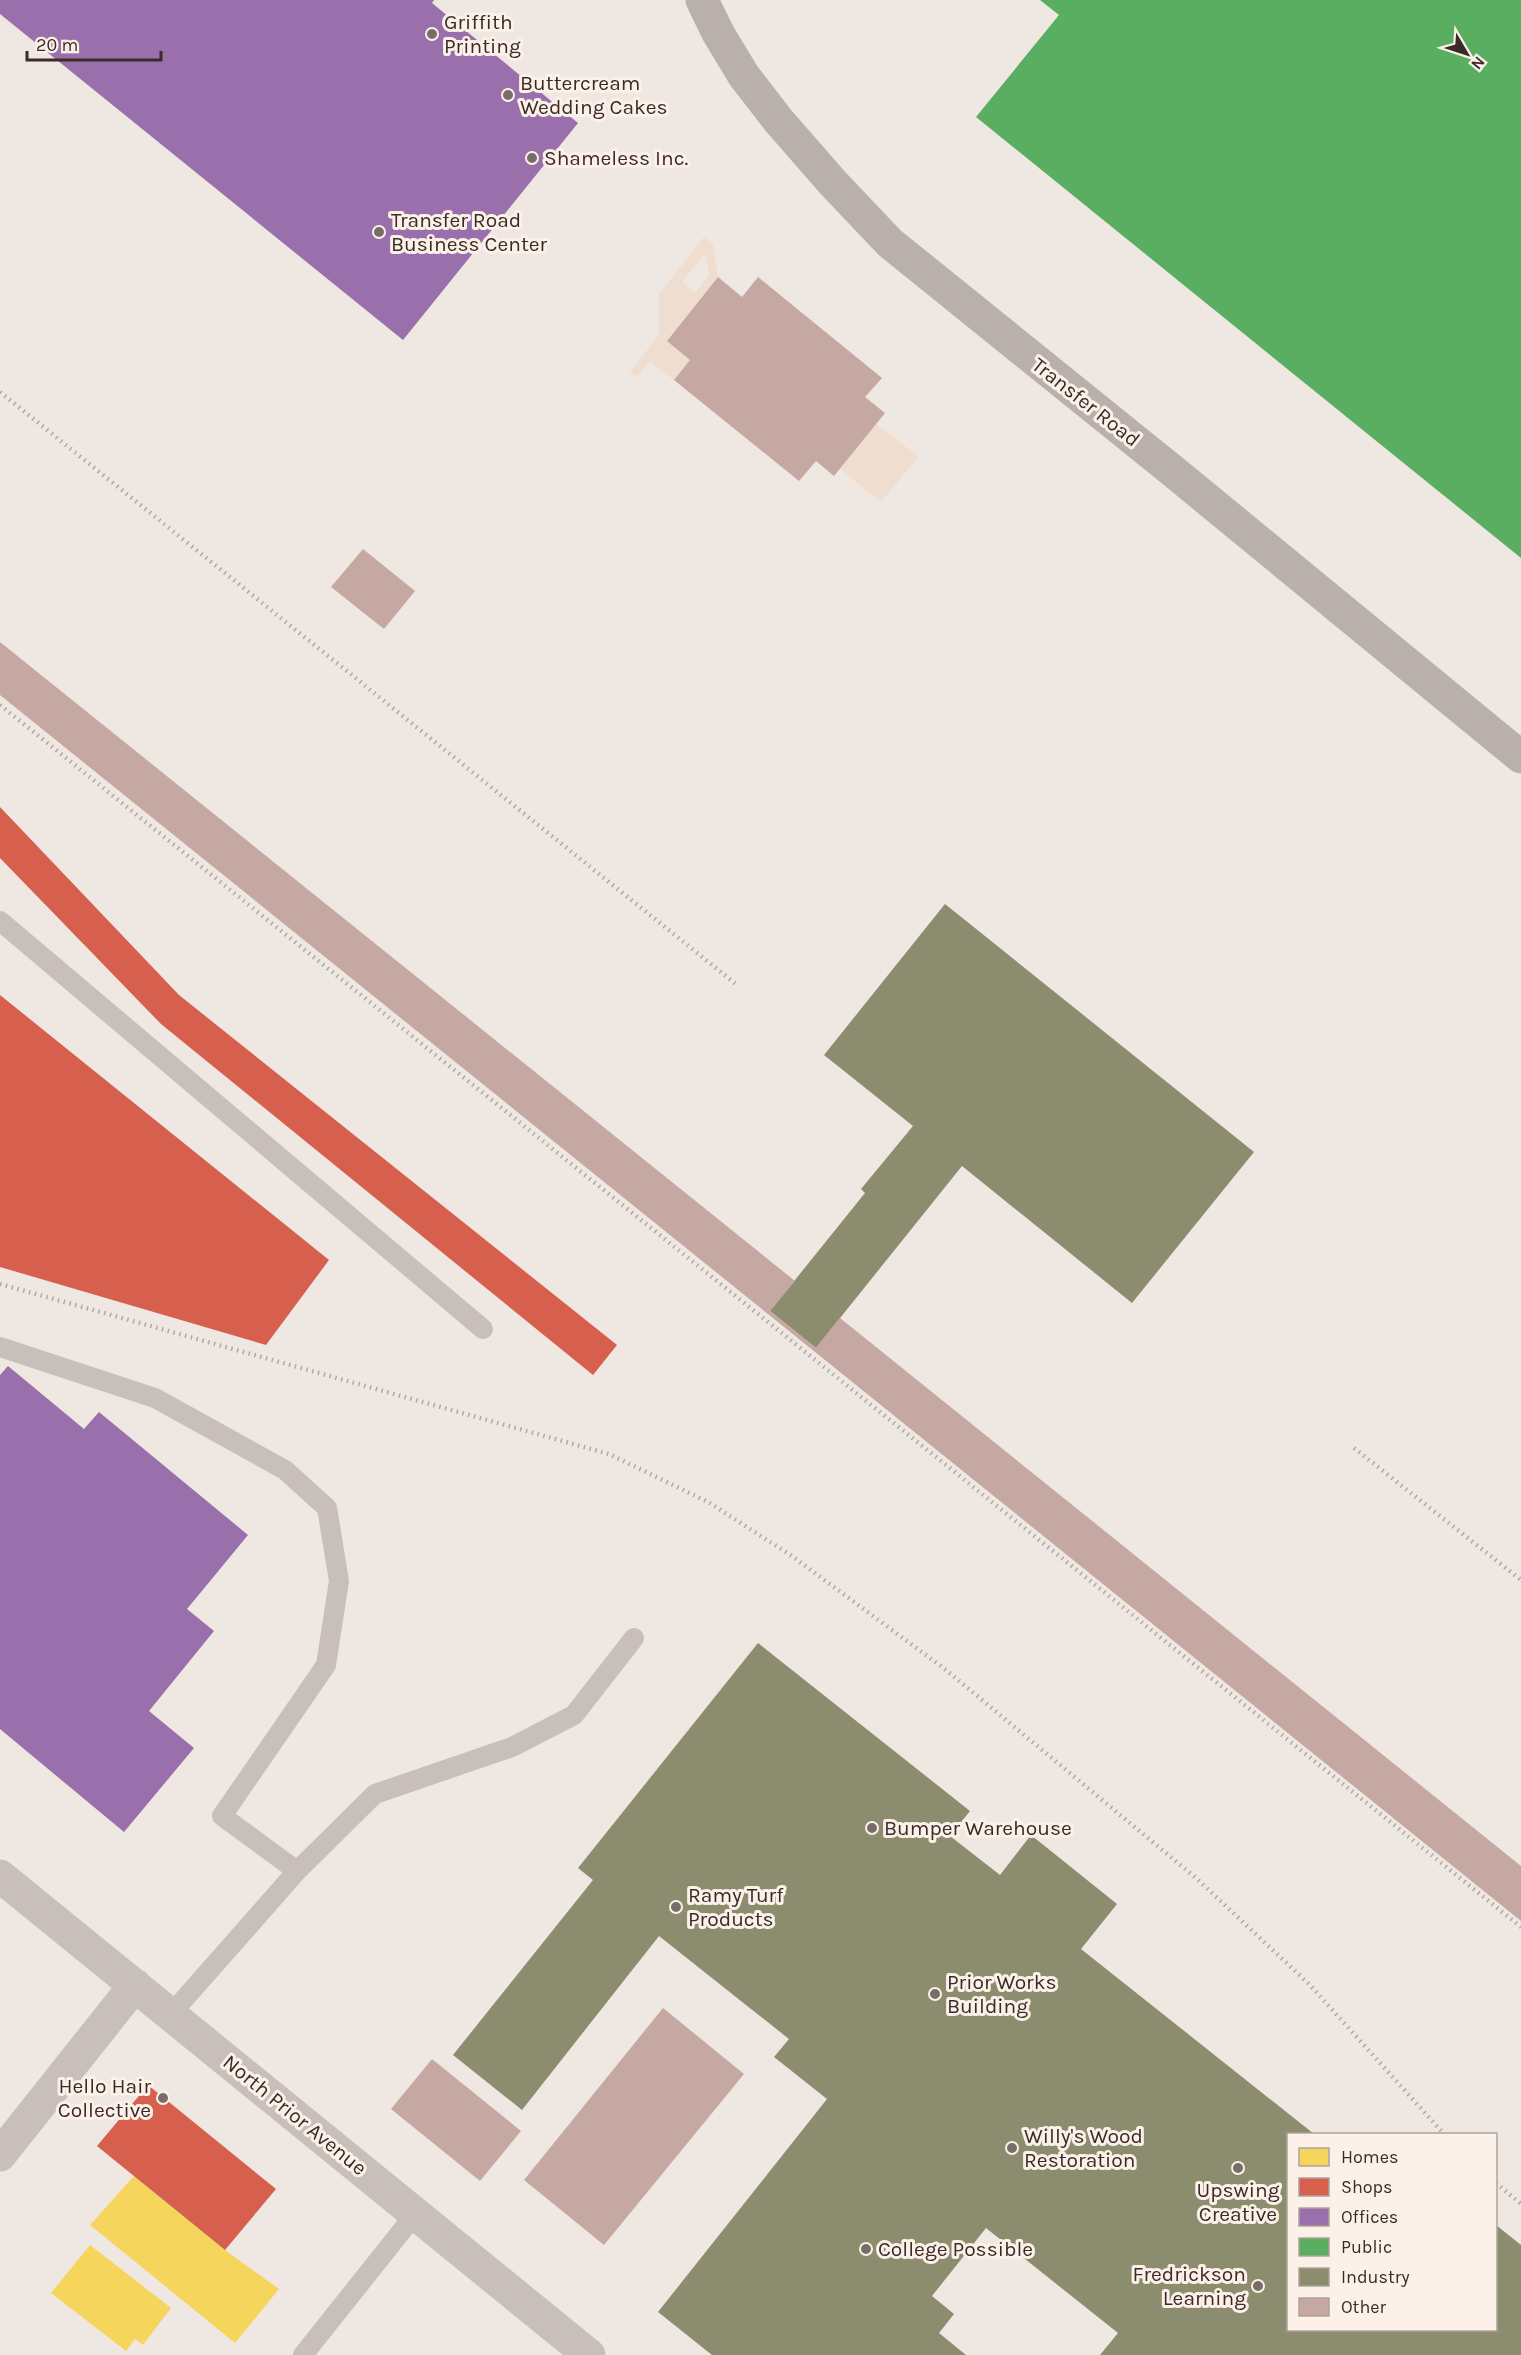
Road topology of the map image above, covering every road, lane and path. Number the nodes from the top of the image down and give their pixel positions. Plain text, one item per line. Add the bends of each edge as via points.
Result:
1 (702, 0) edge
2 (1521, 757) edge
3 (0, 921) edge
4 (483, 1329) dead end
5 (0, 1347) edge
6 (634, 1638) dead end
7 (297, 1871) junction
8 (0, 1876) edge
9 (135, 1985) junction
10 (171, 2014) junction
11 (0, 2155) edge
12 (416, 2213) junction
13 (303, 2355) edge
14 (589, 2355) edge

1 - 2 main road, Transfer Road via 744,76 778,120 890,243
3 - 4 lane
5 - 7 lane via 155,1398 285,1470 327,1508 339,1581 326,1665 222,1816
6 - 7 lane via 574,1715 512,1747 375,1794
7 - 10 lane
8 - 9 street, North Prior Avenue
9 - 10 street, North Prior Avenue
9 - 11 street
10 - 12 street, North Prior Avenue
12 - 13 lane
12 - 14 street, North Prior Avenue

